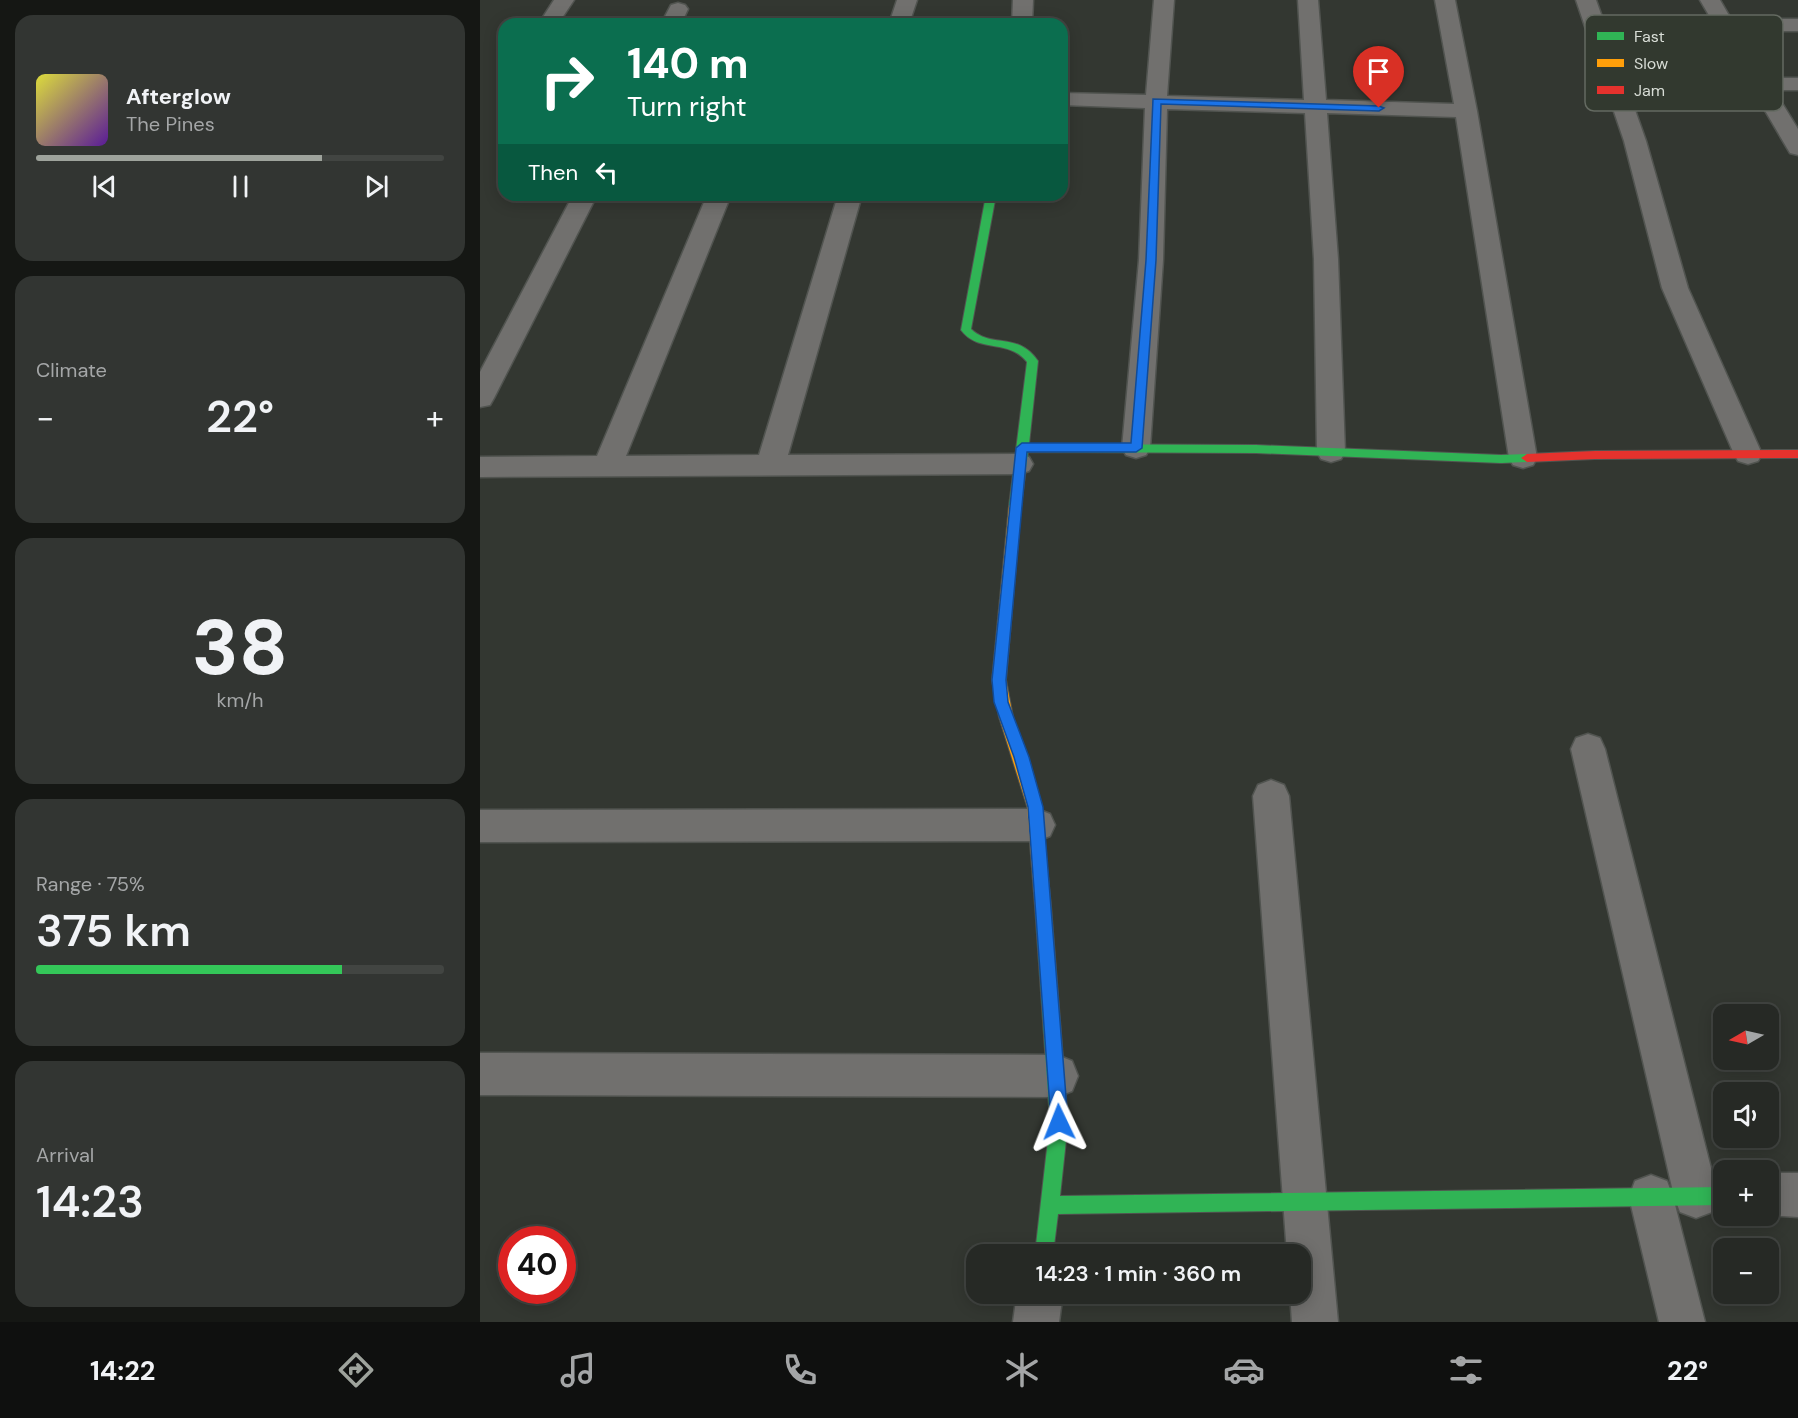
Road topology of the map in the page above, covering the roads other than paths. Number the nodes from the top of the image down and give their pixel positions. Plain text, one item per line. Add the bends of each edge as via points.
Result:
1 (564, 0) edge
2 (907, 0) edge
3 (1023, 0) edge
4 (1164, 0) edge
5 (1308, 0) edge
6 (1445, 0) edge
7 (1586, 0) edge
8 (1710, 0) edge
9 (1591, 15) edge
10 (1719, 15) edge
11 (553, 17) dead end
12 (901, 18) edge
13 (1022, 18) edge
14 (1068, 99) edge
15 (1156, 101) junction
16 (1314, 107) junction
17 (1466, 111) junction
18 (1625, 111) edge
19 (1776, 111) edge
20 (1798, 148) edge
21 (582, 201) edge
22 (717, 201) edge
23 (848, 201) edge
24 (990, 201) edge
25 (480, 398) edge
26 (1136, 448) junction
27 (1331, 452) junction
28 (1748, 454) junction
29 (1798, 454) edge
30 (1021, 456) junction
31 (1523, 458) junction
32 (771, 464) junction
33 (609, 465) junction
34 (480, 467) edge
35 (1588, 749) dead end
36 (1271, 796) dead end
37 (1037, 825) junction
38 (480, 826) edge
39 (480, 1074) edge
40 (1057, 1076) junction
41 (1779, 1195) edge
42 (1798, 1195) edge
43 (1710, 1196) edge
44 (1651, 1197) junction
45 (1306, 1202) junction
46 (1050, 1205) junction
47 (1045, 1244) edge
48 (1038, 1304) edge
49 (1036, 1322) edge
50 (1315, 1322) edge
51 (1682, 1322) edge

1 - 11 street
2 - 12 street
3 - 13 street
4 - 15 street
5 - 16 street
6 - 17 street
7 - 9 street
8 - 10 street
14 - 15 street
15 - 16 street
15 - 26 street via 1151,260
16 - 17 street
16 - 27 street via 1326,259
17 - 31 street
18 - 28 street via 1675,288
19 - 20 street
21 - 25 street
22 - 33 street
23 - 32 street
24 - 30 street via 966,330 971,338 1014,344 1030,353 1033,368
26 - 27 street
26 - 30 street
27 - 31 street
28 - 29 street
28 - 31 street
30 - 32 street
30 - 37 street via 999,680 1001,702 1036,807
32 - 33 street
33 - 34 street
35 - 43 street
36 - 45 street
37 - 38 street
37 - 40 street
39 - 40 street
40 - 46 street via 1059,1122
41 - 42 street
43 - 44 street
44 - 45 street
44 - 51 street
45 - 46 street
45 - 50 street
46 - 47 street
48 - 49 street

